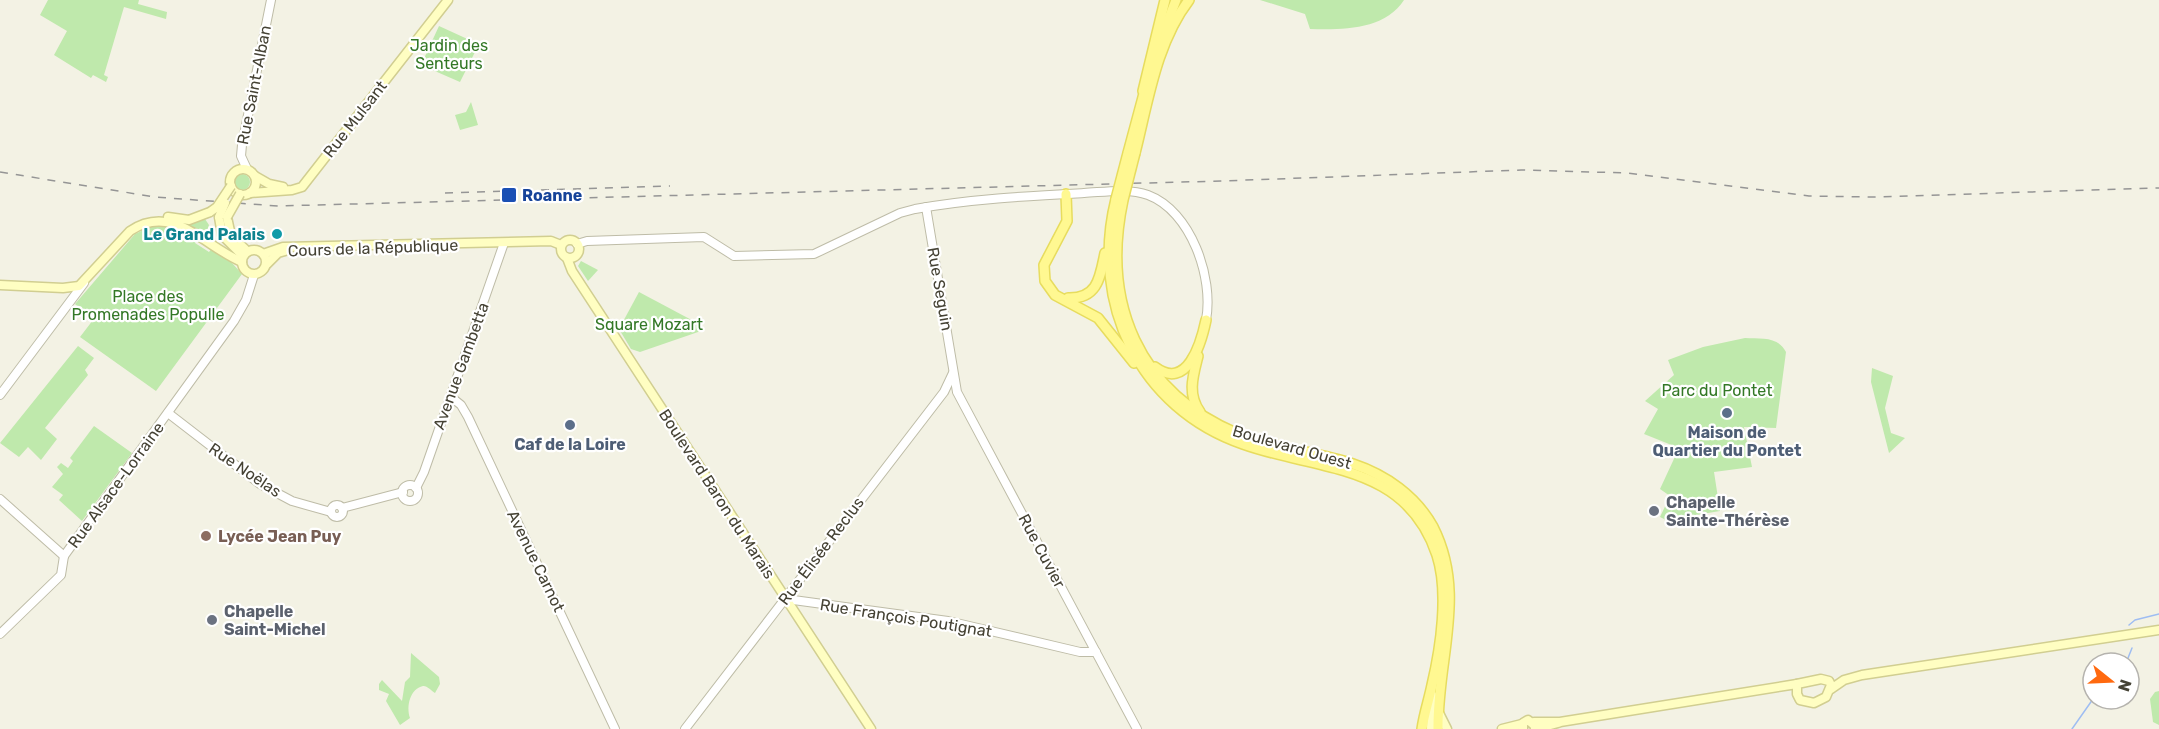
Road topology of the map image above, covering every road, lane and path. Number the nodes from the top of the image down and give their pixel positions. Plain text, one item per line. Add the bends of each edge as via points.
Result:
1 (271, 0) edge
2 (448, 0) edge
3 (1166, 0) edge
4 (1176, 0) edge
5 (1189, 0) edge
6 (1137, 118) junction
7 (1132, 153) junction
8 (247, 169) junction
9 (255, 176) junction
10 (307, 181) junction
11 (234, 190) junction
12 (250, 193) junction
13 (1066, 194) junction
14 (1120, 200) junction
15 (926, 207) junction
16 (1111, 224) junction
17 (140, 225) junction
18 (484, 242) junction
19 (504, 243) junction
20 (577, 244) junction
21 (561, 245) junction
22 (263, 254) junction
23 (244, 256) junction
24 (567, 258) junction
25 (267, 264) junction
26 (92, 273) junction
27 (254, 275) junction
28 (0, 285) edge
29 (63, 288) junction
30 (72, 297) junction
31 (1062, 298) junction
32 (1206, 320) joint
33 (1202, 333) junction
34 (1147, 361) junction
35 (953, 372) junction
36 (1158, 386) junction
37 (0, 395) edge
38 (451, 397) junction
39 (168, 413) junction
40 (1202, 416) junction
41 (416, 488) junction
42 (403, 492) junction
43 (0, 499) edge
44 (64, 556) junction
45 (786, 599) junction
46 (2159, 630) edge
47 (0, 634) edge
48 (1096, 652) junction
49 (1797, 684) junction
50 (1432, 685) junction
51 (1830, 685) junction
52 (1775, 689) junction
53 (1797, 694) junction
54 (1438, 707) junction
55 (1438, 724) edge
56 (1522, 727) edge
57 (1535, 727) edge
58 (615, 729) edge
59 (685, 729) edge
60 (871, 729) edge
61 (1137, 729) edge
62 (1422, 729) edge
63 (1431, 729) edge
64 (1447, 729) edge
65 (1502, 729) edge

1 - 8 street, Rue Saint-Alban via 241,152
2 - 10 main road, Rue Mulsant
3 - 6 main road
4 - 6 main road, Boulevard Ouest
5 - 7 main road, Boulevard Ouest via 1160,58
6 - 7 main road, Boulevard Ouest
7 - 14 main road, Boulevard Ouest, bridge
8 - 9 main road
8 - 11 main road via 231,177
9 - 10 main road via 278,187
9 - 12 main road
10 - 12 main road via 296,190
11 - 12 main road
11 - 17 main road, bridge via 210,212 189,220 156,216
11 - 23 main road, bridge via 223,217
13 - 15 street
13 - 31 main road via 1065,227 1043,272 1050,289
13 - 32 street via 1136,192 1163,203 1184,227 1200,260 1208,296
14 - 16 main road, Boulevard Ouest
14 - 34 main road, Boulevard Ouest via 1116,279 1129,327
15 - 20 street via 900,213 814,254 736,256 704,237
15 - 35 street, Rue Seguin
16 - 31 main road via 1094,290 1081,298
16 - 36 main road, Boulevard Ouest via 1109,264 1113,303 1127,342
17 - 23 main road via 159,221 177,224
17 - 26 main road
18 - 19 main road, Cours de la République
18 - 22 main road, Cours de la République via 283,247
18 - 25 main road, Cours de la République via 284,251
19 - 21 main road, Cours de la République via 551,241
19 - 38 street, Avenue Gambetta
20 - 21 main road via 568,240
20 - 24 main road via 577,254
21 - 24 main road via 561,253
22 - 23 main road via 256,250
22 - 25 main road
23 - 27 main road via 247,272
24 - 45 main road, Boulevard Baron du Marais
25 - 27 main road
26 - 29 main road via 79,285
26 - 30 street
27 - 39 street via 242,309
28 - 29 main road
29 - 30 street via 70,290
30 - 37 street
31 - 36 main road via 1098,318 1147,380
32 - 33 main road
33 - 34 main road via 1192,362 1185,370 1166,373
33 - 40 main road via 1191,390
34 - 40 main road, Boulevard Ouest via 1183,402
35 - 45 street, Rue Élisée Reclus via 944,392
35 - 48 street, Rue Cuvier via 957,392
36 - 50 main road, Boulevard Ouest via 1194,419 1225,437 1264,451 1359,474 1378,483 1410,509 1437,555 1442,583 1443,616
38 - 41 street, Avenue Gambetta
38 - 58 street, Avenue Carnot via 464,411
39 - 42 street, Rue Noëlas via 260,484 333,516 343,513 342,508
39 - 44 street, Rue Alsace-Lorraine
40 - 54 main road, Boulevard Ouest via 1248,438 1371,471 1399,488 1426,515 1444,552 1450,581
41 - 42 street via 407,486
41 - 42 street via 417,496 412,501 405,499
43 - 44 street
44 - 47 street, Rue Alsace-Lorraine via 61,575
45 - 48 street, Rue François Poutignat via 948,621 1089,654
45 - 59 street, Rue Élisée Reclus
45 - 60 main road, Boulevard Baron du Marais
46 - 51 main road via 1843,675
48 - 61 street, Rue Cuvier
49 - 51 main road via 1821,679
49 - 52 main road
49 - 53 main road
50 - 62 main road, Boulevard Ouest
50 - 63 main road
51 - 53 main road via 1817,703 1805,702
52 - 53 main road
52 - 57 main road
54 - 55 main road, Boulevard Ouest
54 - 64 main road
56 - 57 main road via 1528,720
56 - 65 main road

